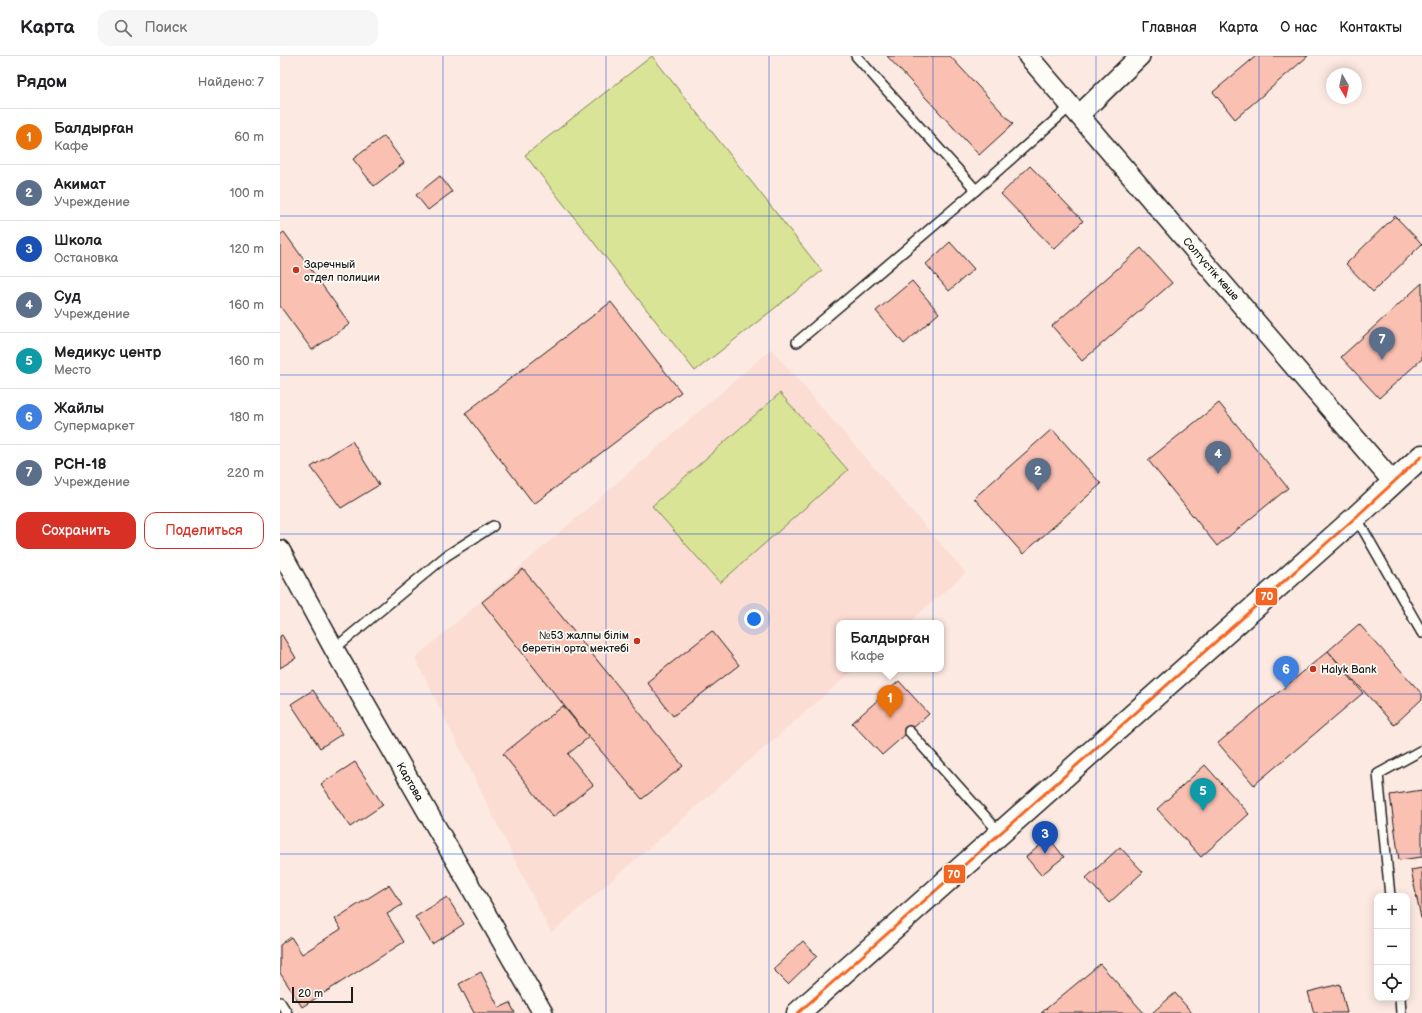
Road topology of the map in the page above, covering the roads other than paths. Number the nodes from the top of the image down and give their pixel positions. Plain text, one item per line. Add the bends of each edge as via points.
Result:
1 (856, 56) edge
2 (1028, 56) edge
3 (1140, 56) edge
4 (1075, 110) junction
5 (976, 190) junction
6 (797, 342) dead end
7 (1422, 456) edge
8 (1393, 482) junction
9 (1356, 517) junction
10 (493, 526) dead end
11 (280, 550) edge
12 (1422, 633) edge
13 (334, 649) junction
14 (910, 731) dead end
15 (1422, 750) edge
16 (1000, 833) junction
17 (1390, 893) edge
18 (1400, 1001) edge
19 (280, 1002) edge
20 (287, 1013) edge
21 (543, 1013) edge
22 (798, 1013) edge
23 (1401, 1013) edge

1 - 5 lane
2 - 4 street, Солтүстік көше
3 - 4 street
4 - 5 lane
4 - 8 street, Солтүстік көше
5 - 6 lane
7 - 8 street
8 - 9 street
9 - 12 lane
9 - 16 street
10 - 13 lane via 446,556
11 - 13 street, Картова
13 - 21 street, Картова
14 - 16 lane
15 - 17 lane via 1378,774
16 - 22 street
18 - 23 lane
19 - 20 lane

